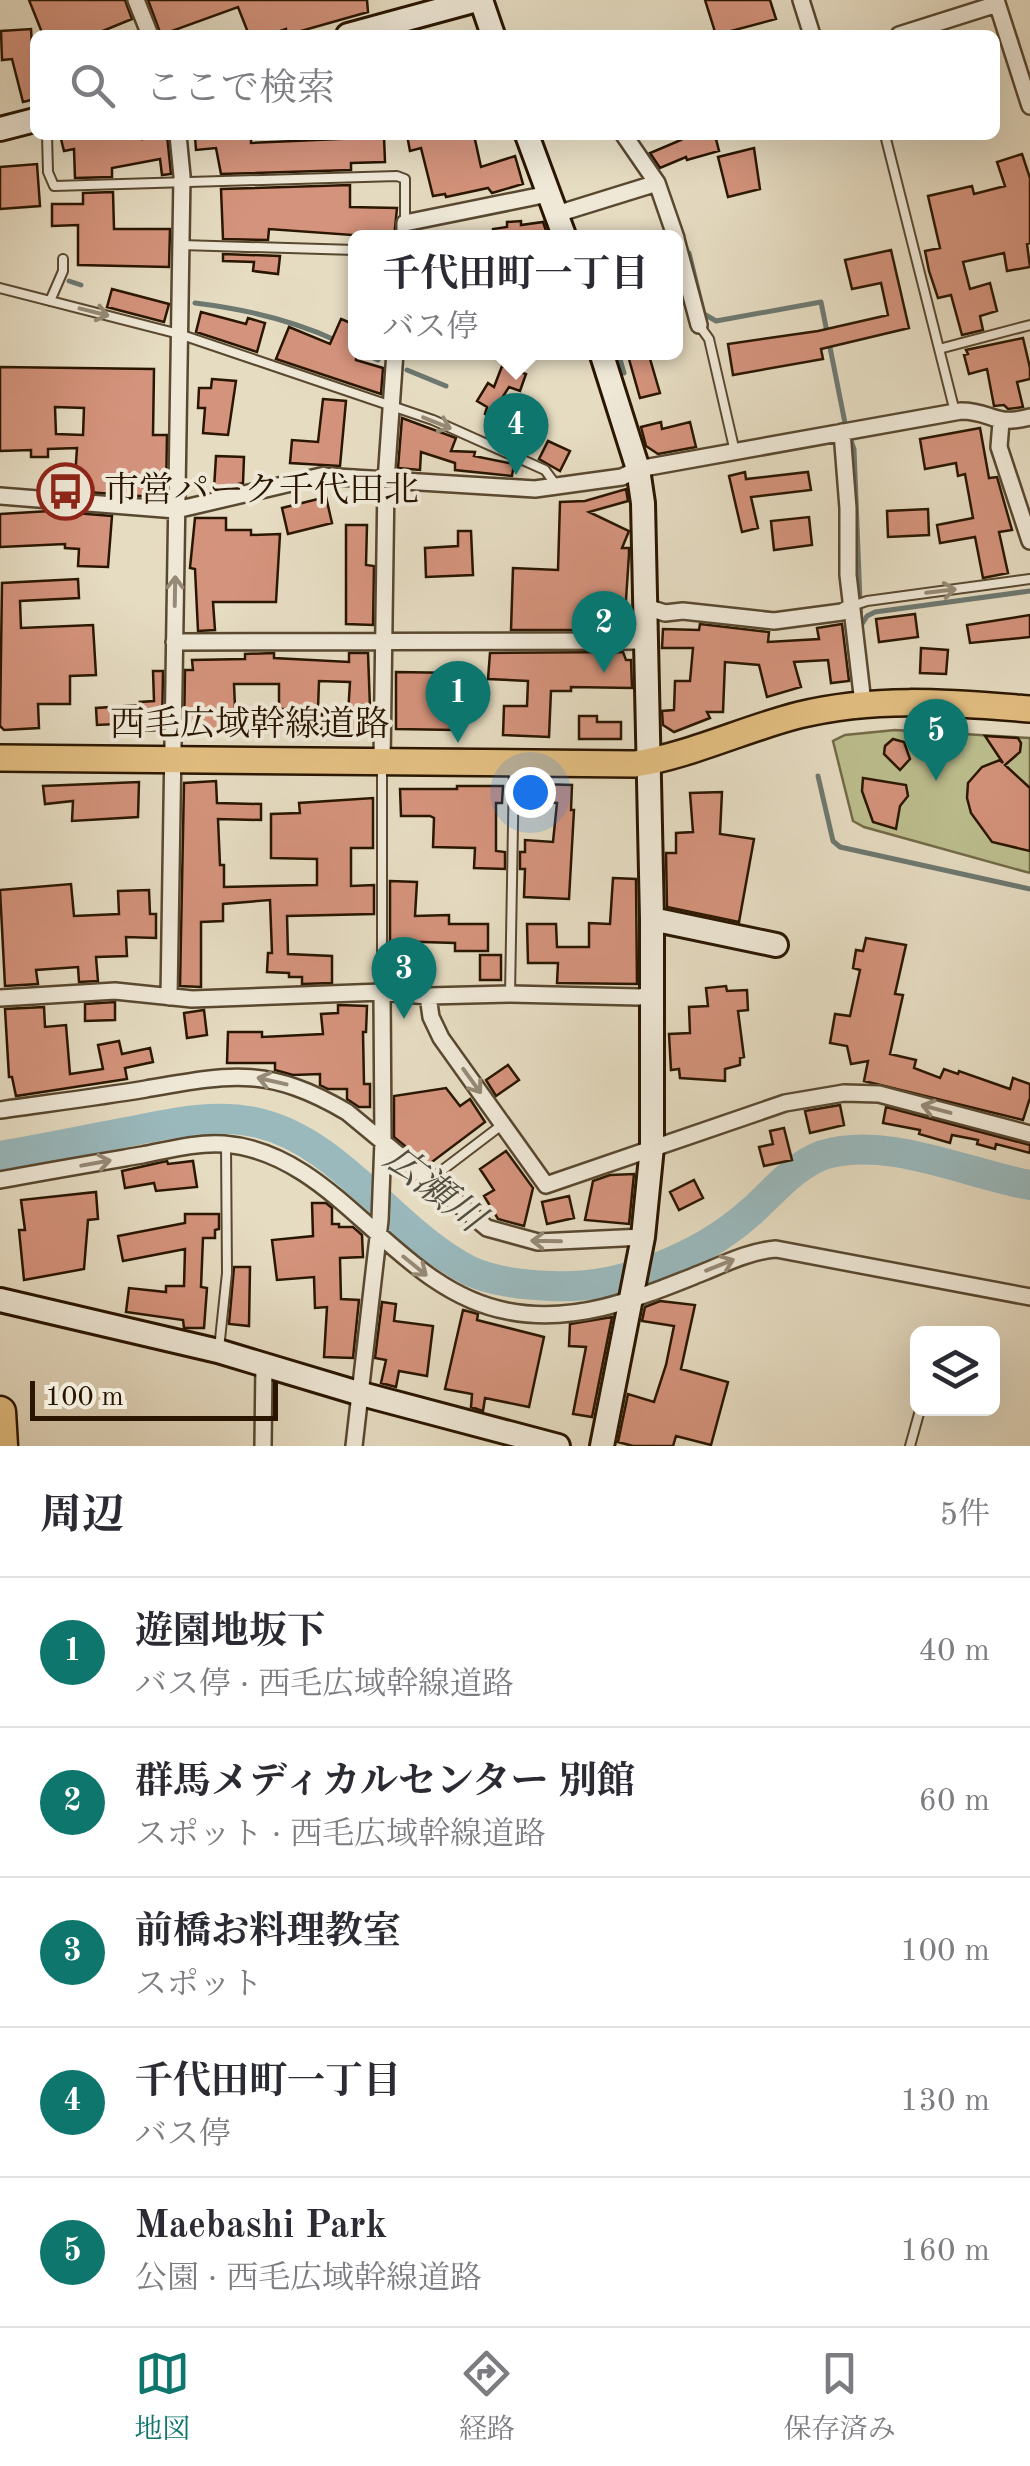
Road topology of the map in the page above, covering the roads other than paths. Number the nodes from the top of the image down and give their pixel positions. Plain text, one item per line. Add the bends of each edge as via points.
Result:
1 (136, 0) edge
2 (479, 0) edge
3 (801, 0) edge
4 (996, 2) edge
5 (148, 30) edge
6 (367, 30) edge
7 (491, 30) edge
8 (810, 30) edge
9 (914, 30) edge
10 (1030, 106) edge
11 (30, 121) edge
12 (0, 129) edge
13 (47, 140) edge
14 (178, 140) edge
15 (530, 140) edge
16 (627, 140) edge
17 (886, 140) edge
18 (182, 183) junction
19 (657, 183) junction
20 (552, 204) junction
21 (405, 230) edge
22 (561, 230) edge
23 (673, 230) edge
24 (181, 245) junction
25 (348, 250) edge
26 (63, 259) dead end
27 (683, 263) edge
28 (0, 288) edge
29 (50, 301) junction
30 (700, 325) joint
31 (1030, 325) edge
32 (179, 334) junction
33 (939, 349) junction
34 (394, 360) edge
35 (604, 360) edge
36 (390, 405) junction
37 (955, 412) junction
38 (1030, 417) edge
39 (1001, 422) junction
40 (842, 432) junction
41 (735, 452) junction
42 (638, 468) junction
43 (386, 481) junction
44 (557, 488) junction
45 (0, 496) edge
46 (176, 510) junction
47 (1030, 540) edge
48 (1030, 580) edge
49 (852, 606) junction
50 (646, 607) junction
51 (646, 641) junction
52 (174, 642) junction
53 (383, 642) junction
54 (862, 704) junction
55 (1030, 709) edge
56 (0, 758) edge
57 (172, 759) junction
58 (382, 760) junction
59 (514, 762) junction
60 (648, 762) junction
61 (652, 919) junction
62 (776, 944) dead end
63 (382, 992) junction
64 (510, 994) junction
65 (653, 994) junction
66 (428, 996) junction
67 (169, 997) junction
68 (0, 998) edge
69 (0, 1110) edge
70 (503, 1124) junction
71 (1030, 1134) edge
72 (383, 1142) junction
73 (226, 1144) junction
74 (652, 1147) junction
75 (0, 1180) edge
76 (428, 1181) junction
77 (378, 1227) junction
78 (641, 1247) junction
79 (630, 1297) junction
80 (1030, 1297) edge
81 (0, 1300) edge
82 (218, 1351) junction
83 (264, 1364) junction
84 (358, 1393) junction
85 (0, 1412) edge
86 (918, 1416) edge
87 (2, 1446) edge
88 (14, 1446) edge
89 (263, 1446) edge
90 (354, 1446) edge
91 (558, 1446) edge
92 (602, 1446) edge
93 (910, 1446) edge

1 - 5 street
2 - 6 street
2 - 7 street
3 - 8 street
4 - 9 street
4 - 10 street
11 - 12 street
13 - 18 lane via 54,186
14 - 18 street
15 - 20 street
16 - 19 street
17 - 33 lane
18 - 21 lane via 398,176 405,179
18 - 24 street
19 - 20 street
19 - 23 street
20 - 21 street
20 - 22 street
24 - 25 lane
24 - 32 street
26 - 29 lane
27 - 30 street
28 - 29 lane
29 -> 32 lane
30 - 41 lane
31 - 33 lane
32 - 36 lane
32 - 46 street
33 - 37 lane
34 - 36 street
35 - 42 street
36 - 43 street
36 -> 44 lane via 545,470
37 - 39 street
37 - 40 street
38 - 39 street
39 - 47 street via 999,447
40 - 41 street
40 - 49 street
41 - 42 street
42 - 44 street
42 - 50 street
43 - 44 street
43 - 46 street via 322,476
43 - 53 street
45 - 46 street
52 -> 46 street
49 -> 48 lane
49 - 50 street via 774,621
49 - 54 street
50 - 51 street
51 - 53 street
51 - 60 street
52 - 53 street
52 - 57 street
53 - 58 street
54 - 55 main road, 西毛広域幹線道路 via 936,701
54 - 60 main road, 西毛広域幹線道路 via 786,719
56 - 57 main road, 西毛広域幹線道路
57 - 58 main road, 西毛広域幹線道路
57 - 67 street
58 - 59 main road, 西毛広域幹線道路
58 - 63 lane
59 - 60 main road, 西毛広域幹線道路
59 - 64 lane
60 - 61 street
61 - 62 street
61 - 65 street
63 - 66 street
63 - 67 street
63 - 72 street
64 - 65 street
64 - 66 street
65 - 74 street
66 -> 70 street via 441,1038
67 - 68 street via 115,991
72 -> 69 street via 321,1097 232,1075
70 - 74 street via 550,1185
70 - 76 lane
71 -> 74 street via 862,1092 800,1100
72 - 76 street
72 - 77 street
75 -> 73 street
73 - 77 street via 293,1166
73 - 82 lane via 227,1274
74 - 78 street
78 -> 76 street via 510,1237 487,1228
77 -> 79 street via 449,1290 490,1307 561,1314
77 - 84 street
78 - 79 street
79 -> 80 street via 776,1249
79 - 92 street
81 - 82 street
82 - 83 street
83 - 84 street
83 - 89 street
84 - 90 street
84 - 91 street
85 - 87 highway
86 - 93 lane
87 - 88 lane

